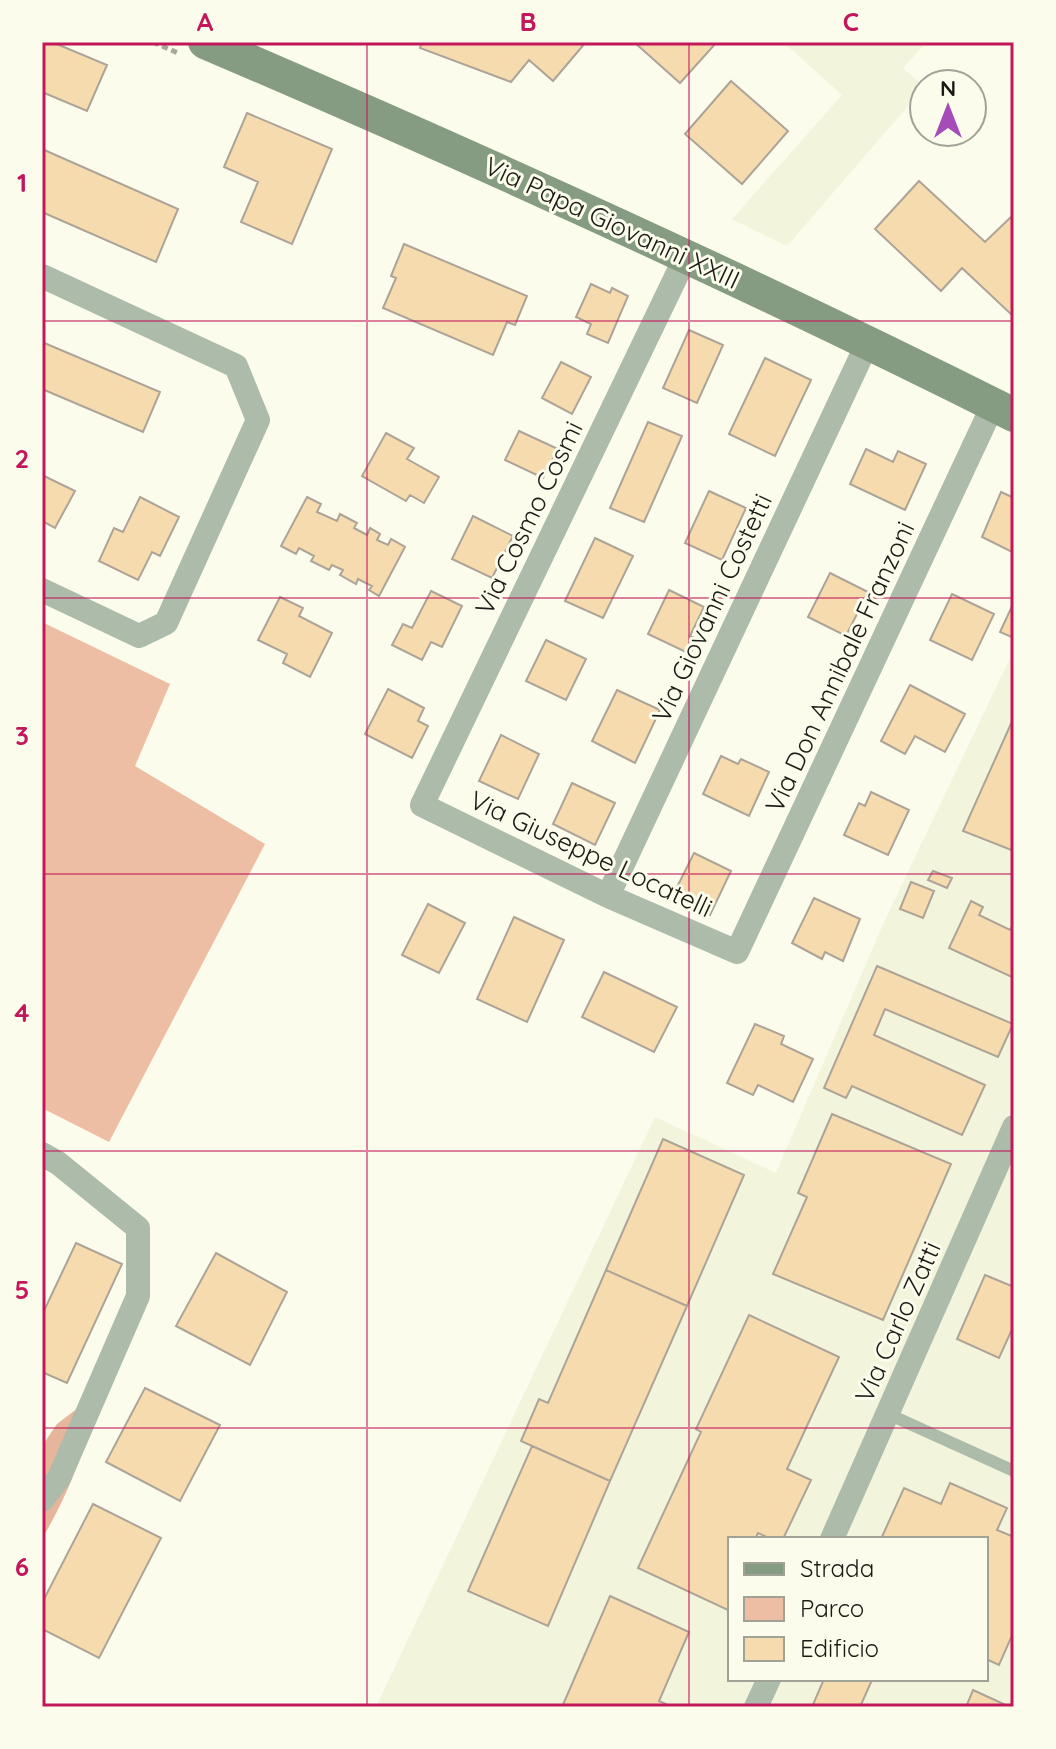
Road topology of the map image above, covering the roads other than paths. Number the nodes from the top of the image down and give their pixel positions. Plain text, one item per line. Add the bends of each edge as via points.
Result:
1 (205, 42) edge
2 (686, 256) junction
3 (42, 276) edge
4 (867, 344) junction
5 (1004, 410) edge
6 (42, 590) edge
7 (422, 805) joint
8 (608, 896) junction
9 (737, 952) joint
10 (1014, 1127) edge
11 (42, 1154) edge
12 (888, 1414) junction
13 (1014, 1471) edge
14 (42, 1500) edge
15 (833, 1537) edge
16 (768, 1681) edge
17 (756, 1707) edge

1 - 2 main road, Via Papa Giovanni XXIII
2 - 4 main road, Via Papa Giovanni XXIII
2 - 7 street, Via Cosmo Cosmi
3 - 6 street via 236,366 258,420 166,623 139,636
4 - 5 main road, Via Papa Giovanni XXIII
4 - 8 street, Via Giovanni Costetti
5 - 9 street, Via Don Annibale Franzoni
7 - 8 street, Via Giuseppe Locatelli
8 - 9 street, Via Giuseppe Locatelli
10 - 12 street, Via Carlo Zatti
11 - 14 street via 138,1228 138,1296 59,1478
12 - 13 lane
12 - 15 street, Via Carlo Zatti
16 - 17 street

